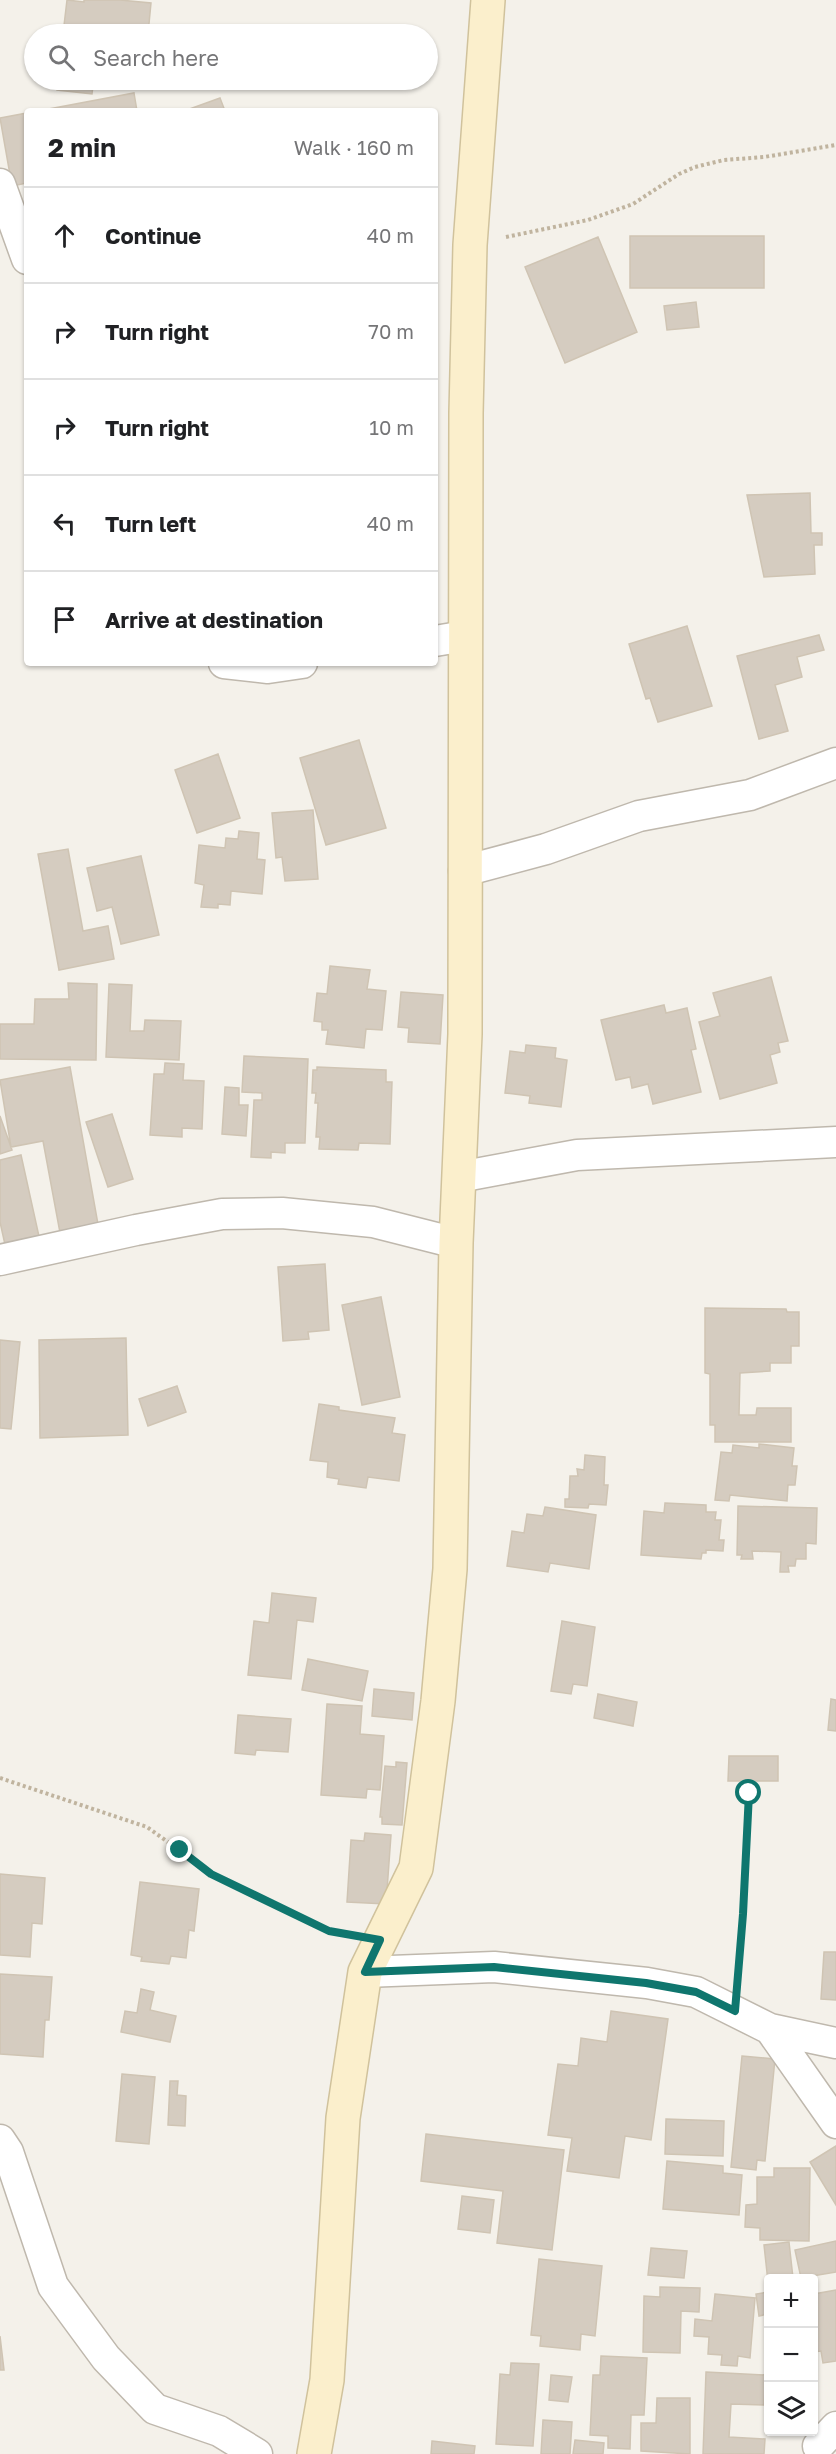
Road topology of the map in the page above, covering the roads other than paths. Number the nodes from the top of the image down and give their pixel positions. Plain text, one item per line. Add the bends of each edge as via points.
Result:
1 (488, 0) edge
2 (0, 184) edge
3 (24, 251) edge
4 (450, 639) edge
5 (250, 666) edge
6 (281, 666) edge
7 (836, 763) edge
8 (464, 871) junction
9 (836, 1142) edge
10 (459, 1177) junction
11 (456, 1243) junction
12 (0, 1260) edge
13 (365, 1972) junction
14 (770, 2029) junction
15 (836, 2043) edge
16 (836, 2123) edge
17 (0, 2140) edge
18 (257, 2454) edge
19 (309, 2454) edge

1 - 4 main road via 470,245 465,413
2 - 3 street
4 - 8 main road
5 - 6 street
7 - 8 street via 750,795 639,816 546,849
8 - 10 main road via 465,1034
9 - 10 street via 578,1155
10 - 11 main road
11 - 12 street via 373,1222 282,1214 222,1214
11 - 13 main road via 450,1569 438,1701 416,1868
13 - 14 street via 494,1967 656,1985 696,1992
13 - 19 main road via 343,2118 327,2380
14 - 15 street
14 - 16 street
17 - 18 street via 8,2152 53,2286 106,2358 154,2409 219,2431

